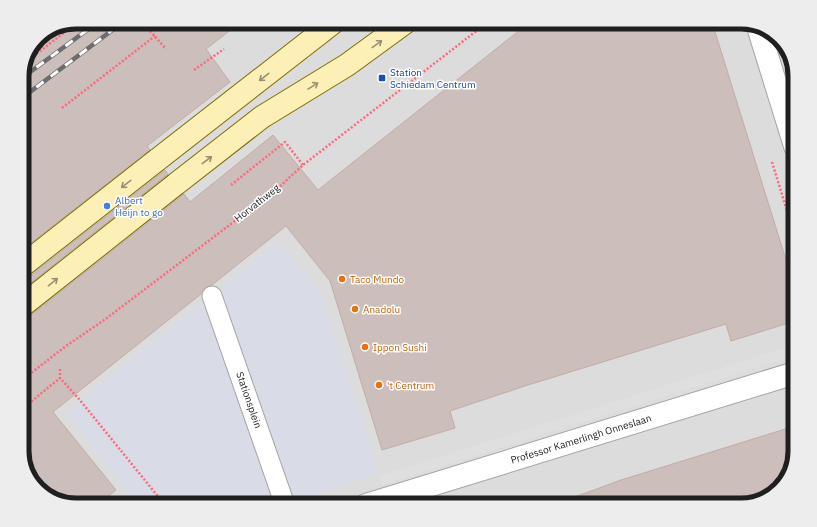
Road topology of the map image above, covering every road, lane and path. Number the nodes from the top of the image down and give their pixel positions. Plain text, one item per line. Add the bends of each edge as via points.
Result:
1 (68, 29) edge
2 (148, 29) edge
3 (325, 29) edge
4 (396, 29) edge
5 (479, 29) edge
6 (760, 34) edge
7 (155, 36) junction
8 (166, 49) dead end
9 (224, 49) dead end
10 (34, 56) edge
11 (194, 70) dead end
12 (62, 108) dead end
13 (788, 123) edge
14 (303, 165) junction
15 (231, 185) dead end
16 (29, 261) edge
17 (212, 296) dead end
18 (29, 300) edge
19 (60, 369) dead end
20 (29, 375) edge
21 (788, 375) edge
22 (60, 378) junction
23 (29, 403) edge
24 (159, 498) edge
25 (283, 498) edge
26 (389, 498) edge

1 - 10 path
2 - 7 path
3 -> 16 main road, bridge
18 -> 4 main road, bridge via 262,117 347,65
5 - 14 path, Horvathweg
6 - 13 street
7 - 8 path
7 - 12 path
9 - 11 path
14 - 15 path via 285,142
14 - 20 path, Horvathweg, bridge via 277,189
17 - 25 street, Stationsplein
19 - 22 path
21 - 26 street, Professor Kamerlingh Onneslaan
22 - 23 path
22 - 24 path

